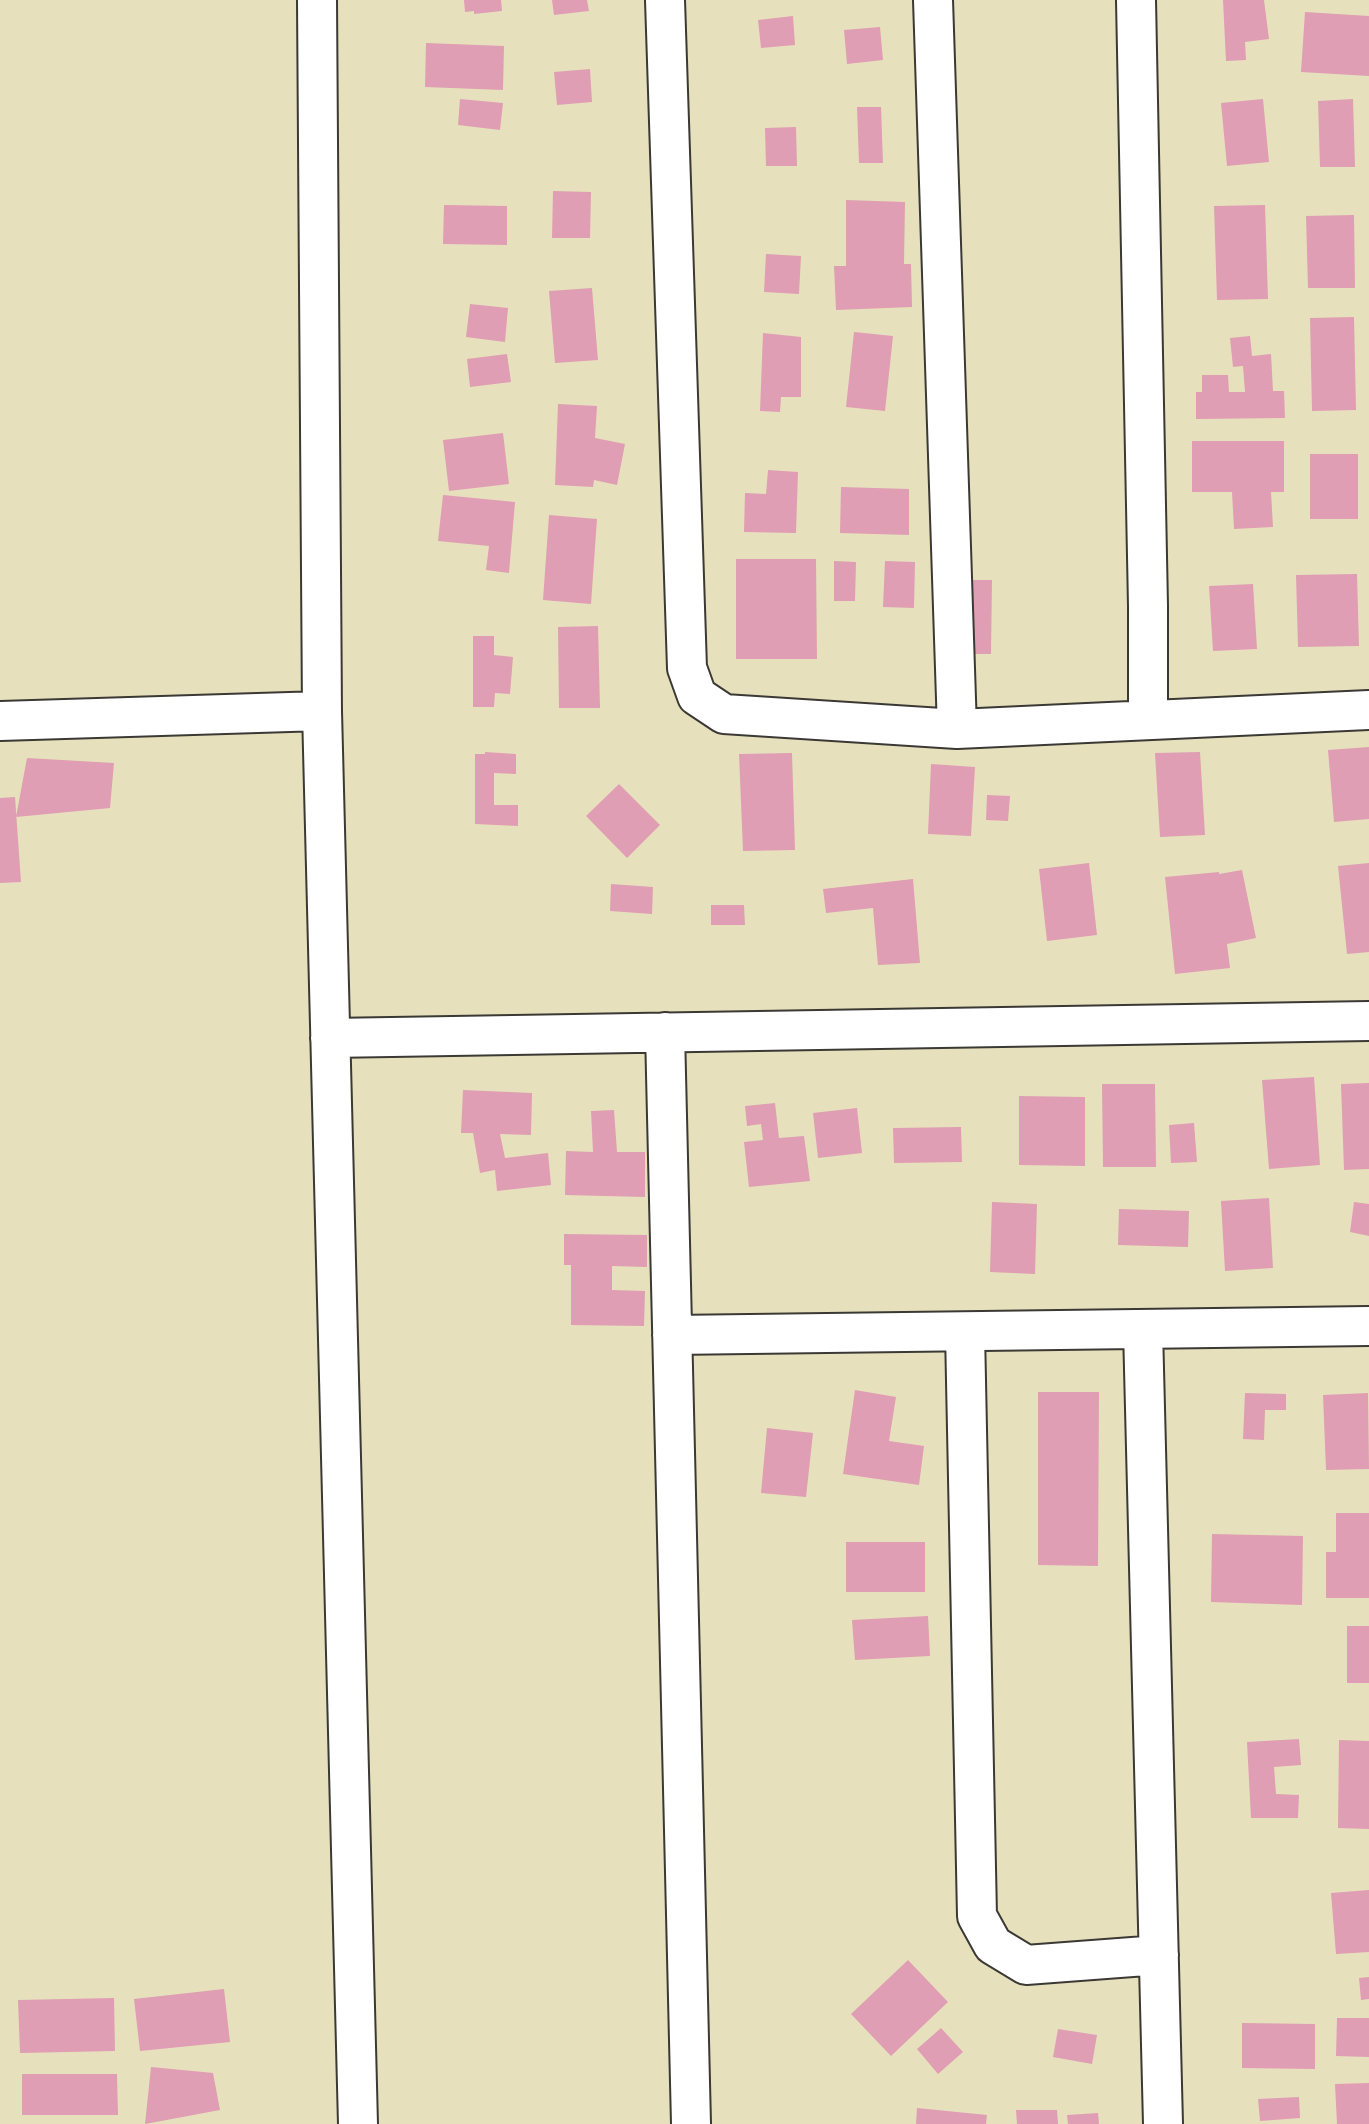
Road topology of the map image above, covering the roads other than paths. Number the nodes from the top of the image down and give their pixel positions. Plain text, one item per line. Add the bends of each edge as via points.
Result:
1 (317, 0) edge
2 (665, 0) edge
3 (933, 0) edge
4 (1136, 0) edge
5 (1369, 710) edge
6 (322, 711) junction
7 (1148, 720) junction
8 (0, 721) edge
9 (957, 729) junction
10 (1369, 1021) edge
11 (665, 1032) junction
12 (330, 1038) junction
13 (1369, 1326) edge
14 (1143, 1329) junction
15 (965, 1332) junction
16 (672, 1335) junction
17 (1159, 1955) junction
18 (358, 2124) edge
19 (691, 2124) edge
20 (1163, 2124) edge

1 - 6 street
2 - 9 street via 687,668 697,696 724,715
3 - 9 street
4 - 7 street
5 - 7 street
6 - 8 street
6 - 12 street
7 - 9 street
10 - 11 street
11 - 12 street
11 - 16 street
12 - 18 street
13 - 14 street
14 - 15 street
14 - 17 street
15 - 16 street
15 - 17 street via 977,1916 993,1945 1026,1965
16 - 19 street
17 - 20 street

